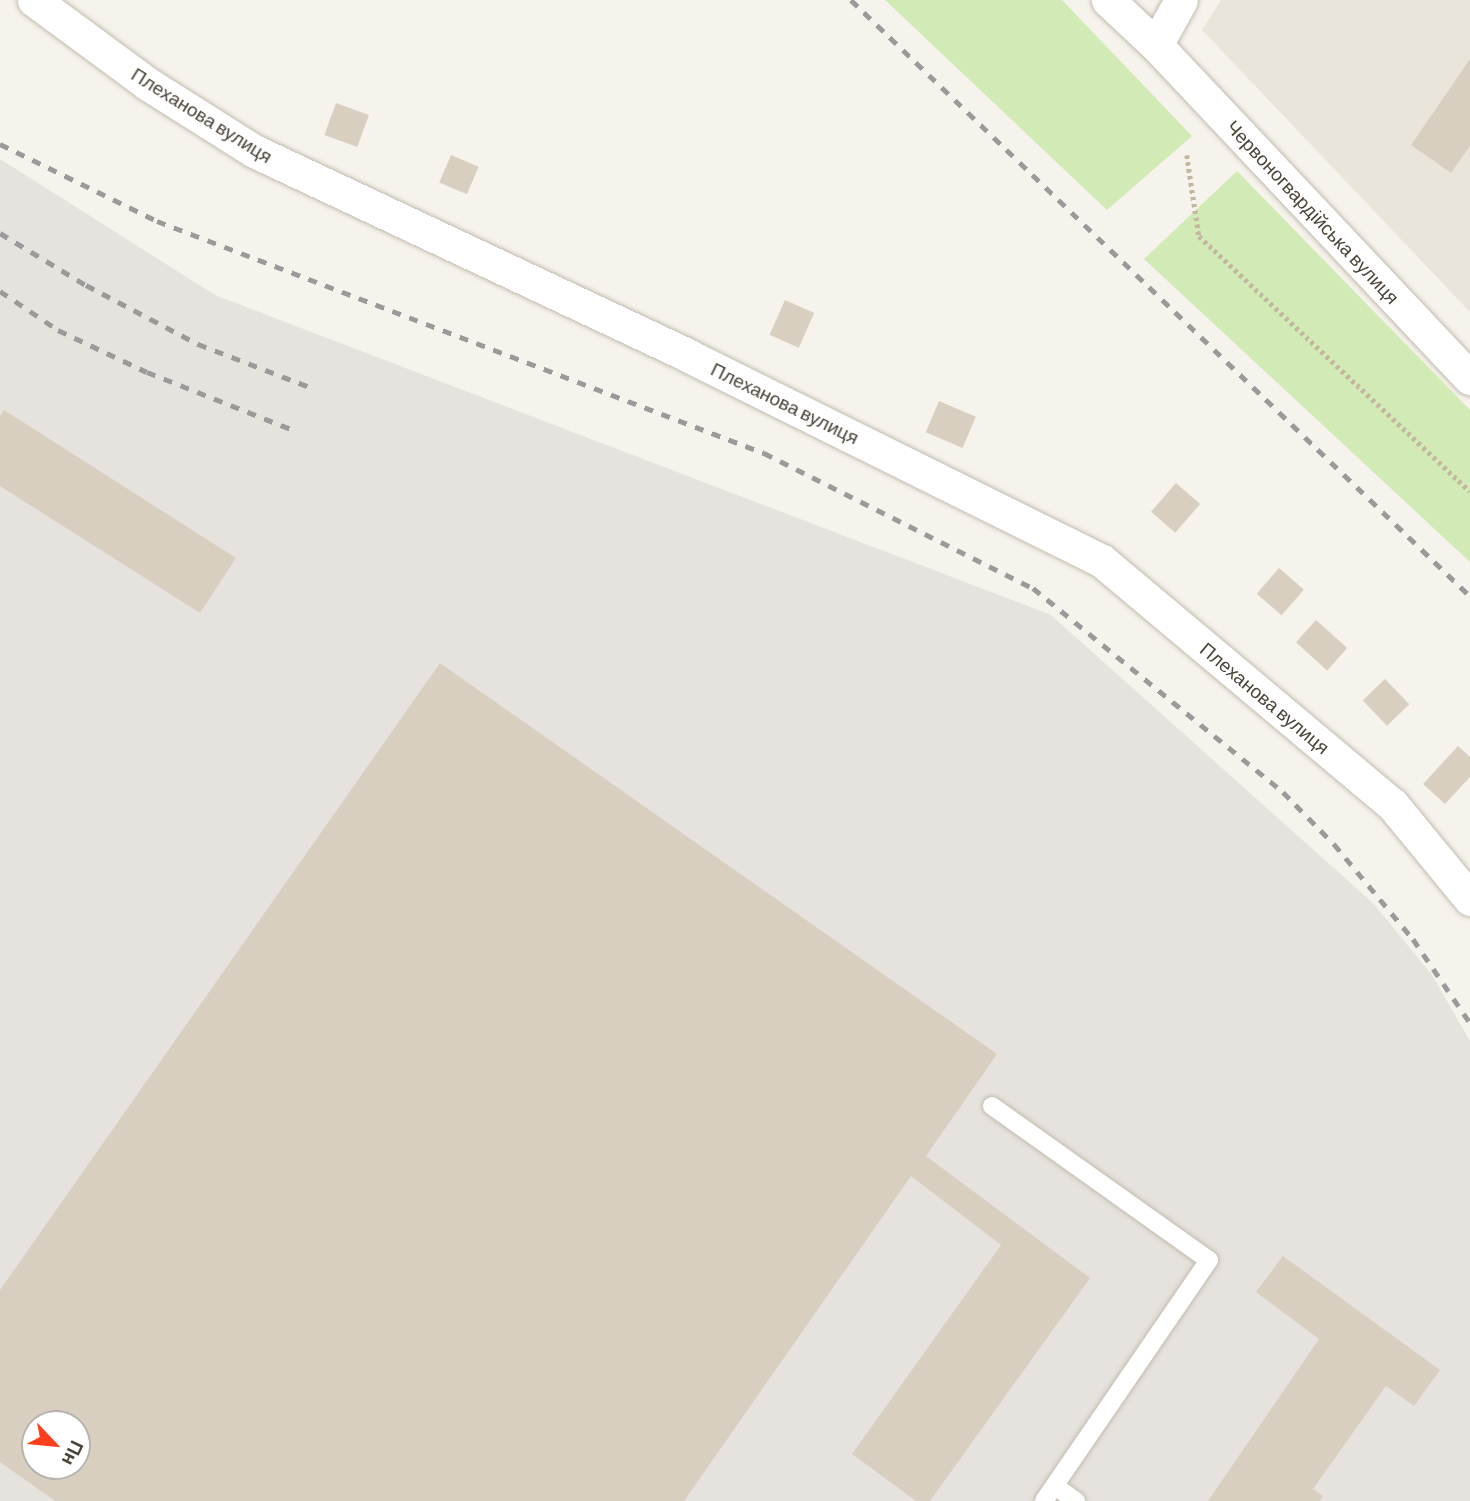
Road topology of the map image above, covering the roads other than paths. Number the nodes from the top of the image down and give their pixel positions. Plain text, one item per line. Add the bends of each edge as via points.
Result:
1 (34, 0) edge
2 (1108, 0) edge
3 (1181, 0) edge
4 (1156, 45) junction
5 (1470, 379) edge
6 (1470, 899) edge
7 (992, 1106) dead end
8 (1050, 1493) edge
9 (1076, 1501) edge

1 - 6 street, Плеханова вулиця via 148,84 254,151 689,356 1101,561 1392,804
2 - 4 street, Червоногвардійська вулиця
3 - 4 street
4 - 5 street, Червоногвардійська вулиця
7 - 8 lane via 1209,1260
8 - 9 lane

